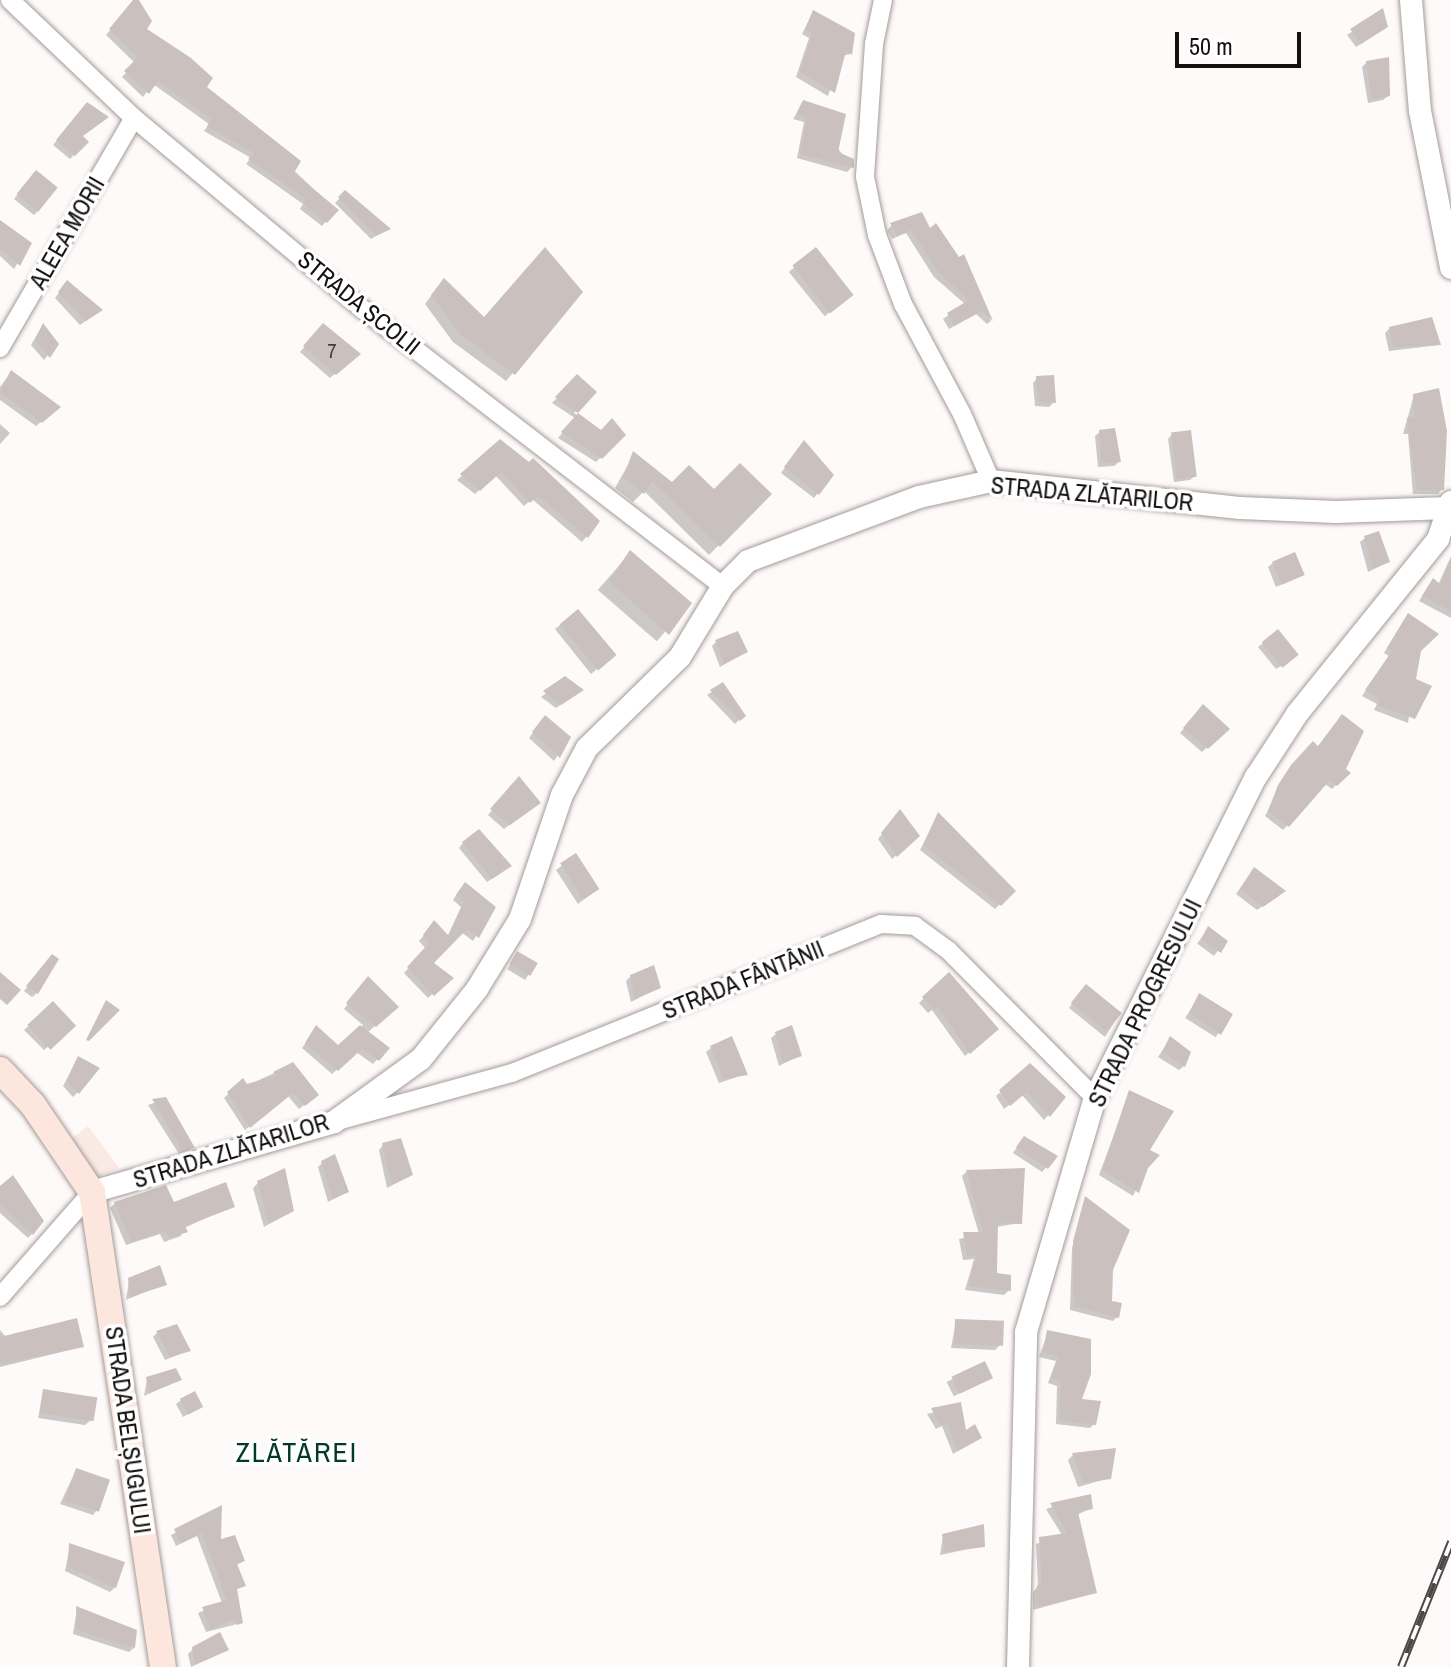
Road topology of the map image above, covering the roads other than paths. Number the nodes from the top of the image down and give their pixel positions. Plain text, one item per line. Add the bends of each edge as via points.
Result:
1 (10, 0) edge
2 (883, 0) edge
3 (1411, 0) edge
4 (134, 118) junction
5 (1451, 268) edge
6 (0, 348) edge
7 (991, 481) junction
8 (1450, 506) edge
9 (723, 586) junction
10 (0, 1070) edge
11 (1095, 1098) junction
12 (334, 1122) junction
13 (92, 1192) junction
14 (0, 1297) edge
15 (163, 1667) edge
16 (1018, 1667) edge

1 - 4 street, STRADA ȘCOLII
2 - 7 street via 874,44 865,177 877,235 903,304
3 - 5 street via 1420,111
4 - 6 street, ALEEA MORII
4 - 9 street, STRADA ȘCOLII via 364,310
7 - 8 street, STRADA ZLĂTARILOR via 1240,508 1336,512
7 - 9 street, STRADA ZLĂTARILOR via 919,497 785,545 748,561
8 - 11 street, STRADA PROGRESULUI via 1438,539 1297,714 1256,777
9 - 12 street, STRADA ZLĂTARILOR via 680,657 587,748 562,795 520,919 477,989 421,1059
10 - 13 main road via 33,1105
11 - 12 street, STRADA FÂNTÂNII via 949,951 915,926 881,924 512,1073
11 - 16 street, STRADA PROGRESULUI via 1026,1332
12 - 13 street, STRADA ZLĂTARILOR
13 - 14 street
13 - 15 main road, STRADA BELȘUGULUI

